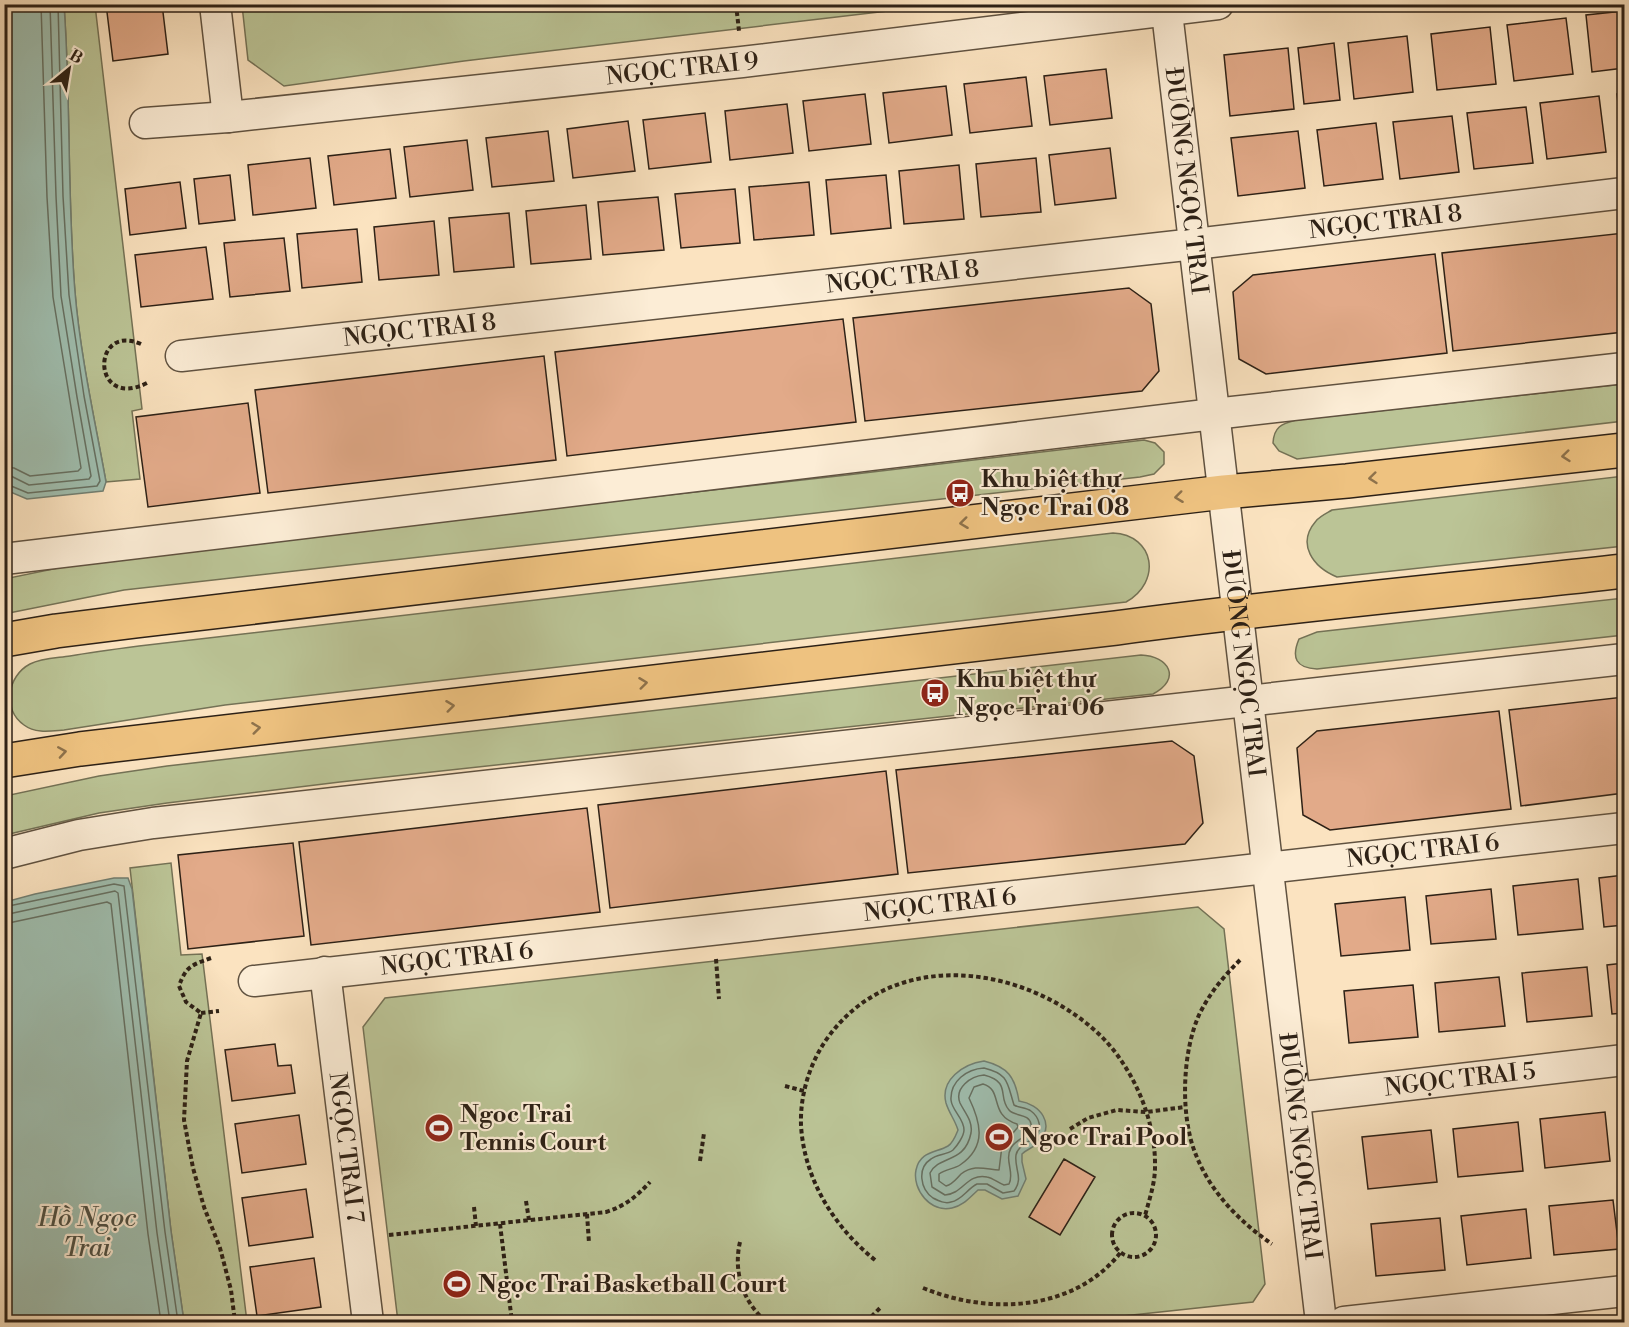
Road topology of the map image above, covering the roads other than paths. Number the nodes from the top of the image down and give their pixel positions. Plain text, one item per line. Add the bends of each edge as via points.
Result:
1 (215, 4) edge
2 (1218, 4) edge
3 (1166, 8) edge
4 (228, 117) junction
5 (145, 123) dead end
6 (1624, 193) edge
7 (1195, 244) junction
8 (181, 356) dead end
9 (1624, 368) edge
10 (1214, 414) junction
11 (1624, 450) edge
12 (1224, 492) junction
13 (4, 559) edge
14 (1624, 571) edge
15 (1237, 612) junction
16 (4, 640) edge
17 (1624, 659) edge
18 (1248, 702) junction
19 (4, 761) edge
20 (1624, 828) edge
21 (4, 854) edge
22 (1266, 868) junction
23 (326, 972) junction
24 (254, 981) dead end
25 (1624, 1060) edge
26 (1295, 1098) junction
27 (1624, 1291) edge
28 (369, 1323) edge
29 (1321, 1323) edge
30 (1344, 1323) edge

1 - 4 street
2 - 3 street, NGỌC TRAI 9
3 - 4 street, NGỌC TRAI 9 via 742,62
3 - 7 street, ĐƯỜNG NGỌC TRAI
4 - 5 street, NGỌC TRAI 9
6 - 7 street, NGỌC TRAI 8
7 - 8 street, NGỌC TRAI 8
7 - 10 street, ĐƯỜNG NGỌC TRAI
9 - 10 street
10 - 12 street, ĐƯỜNG NGỌC TRAI
10 - 13 street
11 -> 12 main road
12 - 15 street, ĐƯỜNG NGỌC TRAI
12 -> 16 main road
14 - 15 main road
15 - 18 street, ĐƯỜNG NGỌC TRAI
19 -> 15 main road
17 - 18 street
18 - 21 street via 153,823
18 - 22 street, ĐƯỜNG NGỌC TRAI
20 - 22 street, NGỌC TRAI 6
22 - 23 street, NGỌC TRAI 6
22 - 26 street, ĐƯỜNG NGỌC TRAI
23 - 24 street, NGỌC TRAI 6
23 - 28 street, NGỌC TRAI 7
25 - 26 street, NGỌC TRAI 5
26 - 29 street, ĐƯỜNG NGỌC TRAI
27 - 30 street

